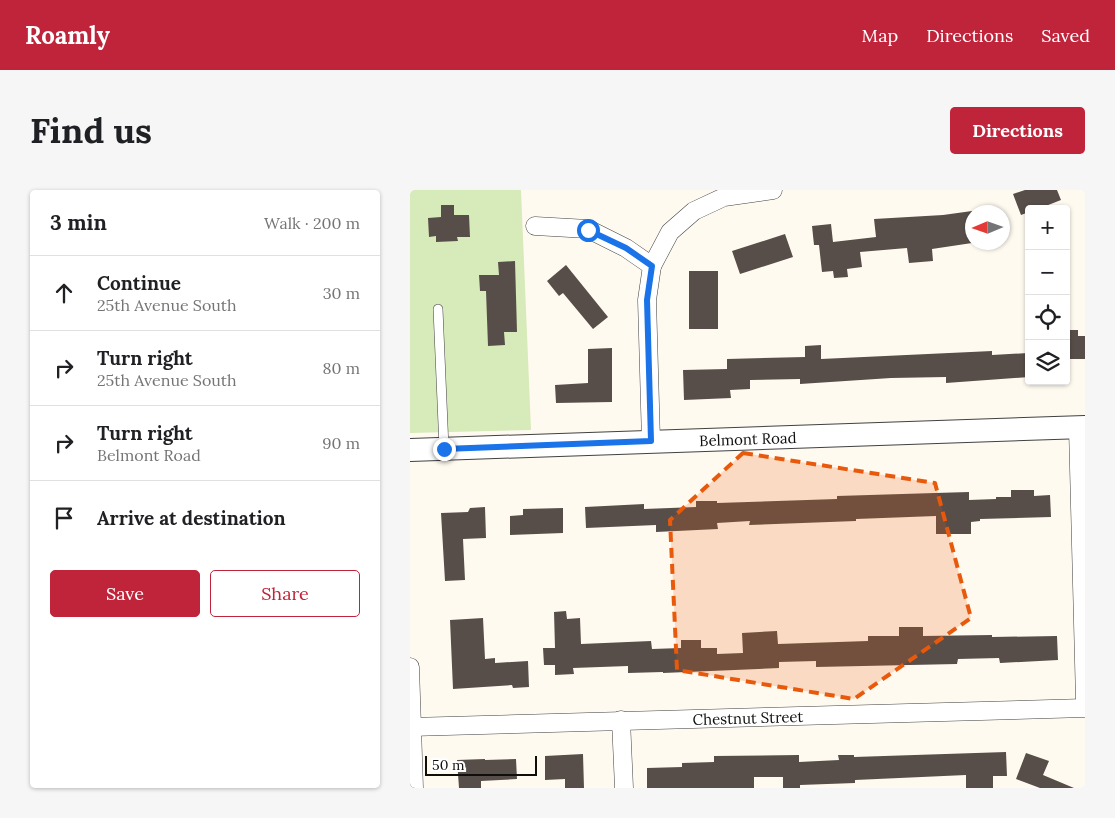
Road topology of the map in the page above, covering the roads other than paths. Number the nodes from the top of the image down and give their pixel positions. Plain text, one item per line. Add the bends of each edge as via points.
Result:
1 (772, 190) edge
2 (535, 226) dead end
3 (652, 266) junction
4 (438, 309) dead end
5 (1082, 428) edge
6 (651, 441) junction
7 (444, 449) junction
8 (410, 450) edge
9 (410, 667) edge
10 (1085, 700) edge
11 (1085, 708) edge
12 (621, 720) junction
13 (411, 727) edge
14 (414, 788) edge
15 (624, 788) edge

1 - 3 street via 724,197 694,211 670,232
2 - 3 street via 588,230 626,248
3 - 6 street via 647,300
4 - 7 lane
5 - 6 street, Belmont Road
5 - 10 street
6 - 7 street, Belmont Road
7 - 8 street, Belmont Road
9 - 13 street
11 - 12 street, Chestnut Street
12 - 13 street, Chestnut Street
12 - 15 street
13 - 14 street

